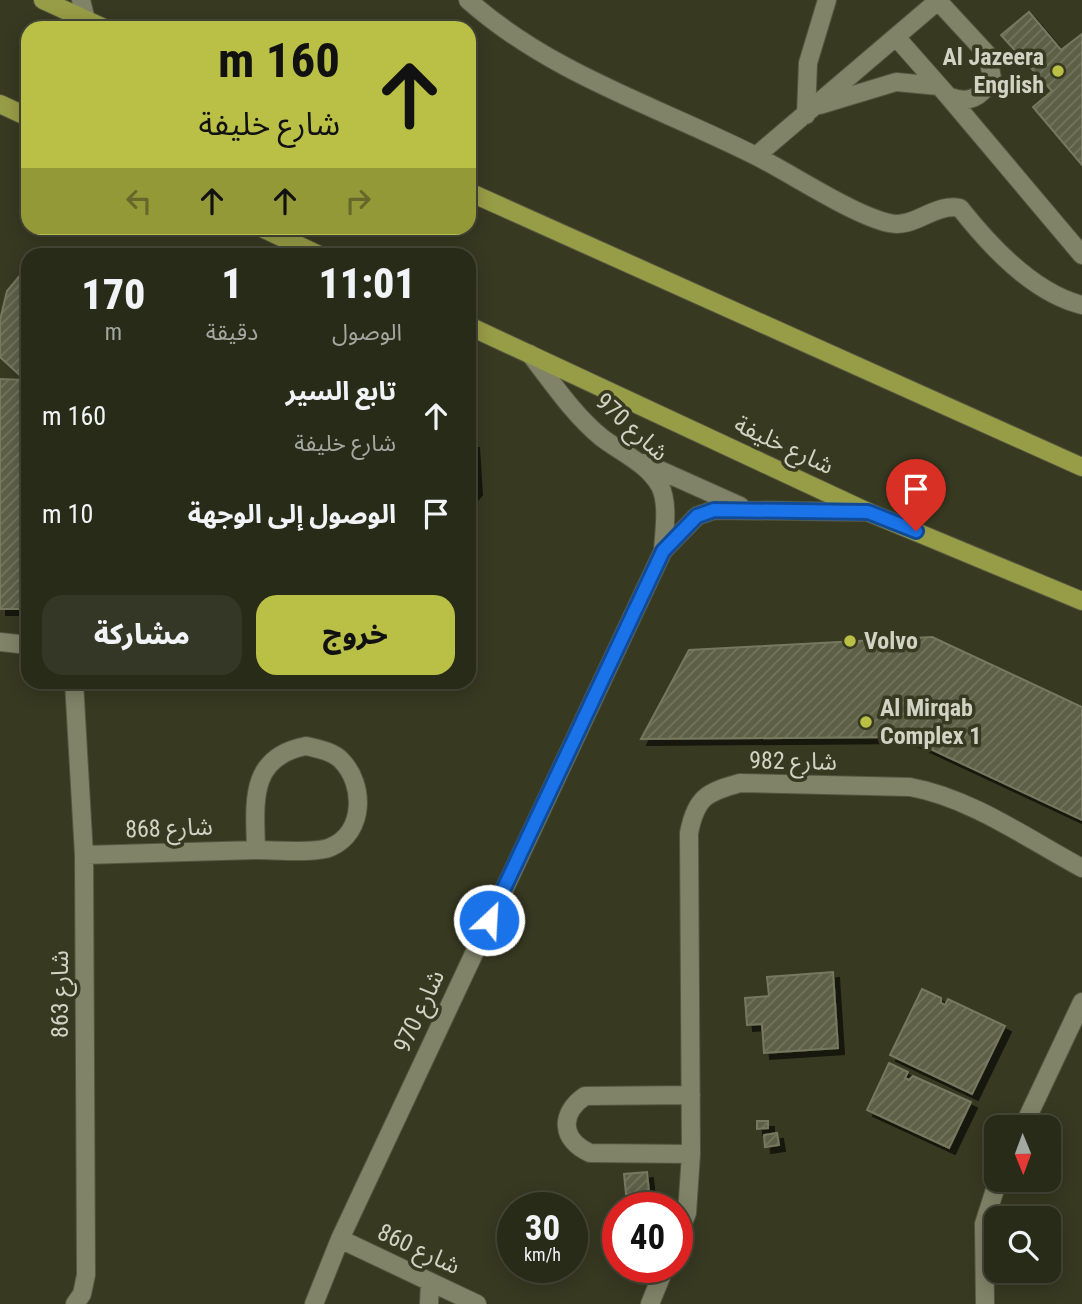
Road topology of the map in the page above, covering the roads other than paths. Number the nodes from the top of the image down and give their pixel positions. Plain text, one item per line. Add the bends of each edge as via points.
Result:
1 (43, 0) edge
2 (81, 0) edge
3 (468, 0) edge
4 (827, 0) edge
5 (938, 1) edge
6 (86, 20) joint
7 (896, 37) junction
8 (944, 91) junction
9 (0, 104) edge
10 (811, 110) junction
11 (21, 114) edge
12 (756, 156) junction
13 (476, 195) edge
14 (277, 235) edge
15 (304, 248) edge
16 (1082, 255) edge
17 (1082, 305) edge
18 (476, 329) edge
19 (530, 354) junction
20 (631, 457) junction
21 (1082, 467) edge
22 (745, 508) junction
23 (868, 512) junction
24 (663, 551) junction
25 (1082, 601) edge
26 (0, 642) edge
27 (21, 644) edge
28 (74, 689) edge
29 (256, 850) junction
30 (83, 855) junction
31 (1082, 868) edge
32 (1082, 1002) edge
33 (691, 1095) junction
34 (1029, 1115) edge
35 (691, 1154) junction
36 (688, 1192) edge
37 (994, 1192) edge
38 (340, 1239) junction
39 (430, 1282) junction
40 (659, 1283) edge
41 (75, 1304) edge
42 (314, 1304) edge
43 (429, 1304) edge
44 (477, 1304) edge
45 (650, 1304) edge
46 (985, 1304) edge

1 - 6 main road
2 - 6 street
3 - 12 street via 529,47
4 - 10 street via 808,63
5 - 7 street
5 - 8 street via 988,55 992,68 992,79 972,100 959,100
7 - 8 street
7 - 10 street
8 - 10 street via 895,82
8 - 16 street
9 - 11 main road
10 - 12 street
12 - 17 street via 889,223 903,224 936,208 960,208 988,243 1035,281
13 - 21 main road
14 - 15 main road
18 - 19 main road, شارع خليفة
19 - 20 street, شارع 970 via 582,419
19 - 23 main road, شارع خليفة
20 - 22 street
20 - 24 street, شارع 970 via 660,486
22 - 23 street, شارع 970
22 - 24 street, شارع 970 via 697,516
23 - 25 main road, شارع خليفة
24 - 38 street, شارع 970
26 - 27 street
28 - 30 street, شارع 863
29 - 29 street, شارع 868 via 328,849 344,840 352,830 358,800 351,772 339,758 306,746 287,750 271,762 256,798
29 - 30 street, شارع 868
30 - 41 street, شارع 863 via 86,1275
31 - 33 street, شارع 982 via 931,791 740,783 716,790 701,799 689,833
32 - 34 street
33 - 35 street, شارع 982
33 - 35 street via 585,1096 573,1104 567,1119 568,1136 576,1147 590,1153
35 - 36 street, شارع 982
37 - 46 street via 984,1224
38 - 39 street, شارع 860
38 - 42 street, شارع 970
39 - 43 street
39 - 44 street, شارع 860
40 - 45 street

